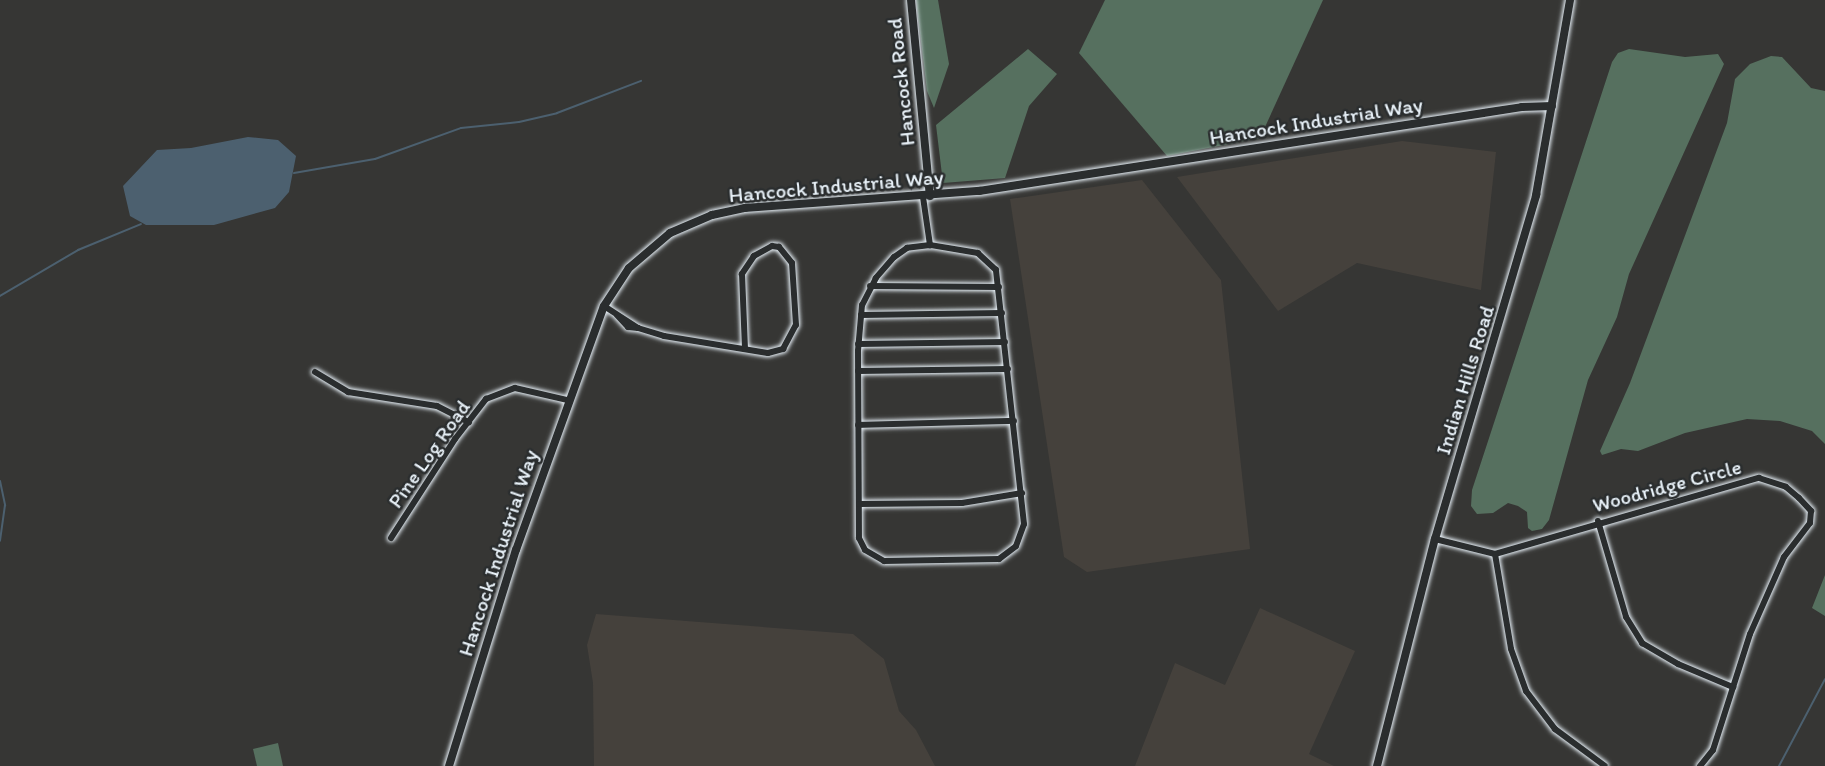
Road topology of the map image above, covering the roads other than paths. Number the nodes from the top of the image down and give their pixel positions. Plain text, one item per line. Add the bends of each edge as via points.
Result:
1 (911, 0) edge
2 (1570, 0) edge
3 (1552, 106) junction
4 (927, 197) junction
5 (930, 244) junction
6 (870, 286) junction
7 (999, 287) junction
8 (604, 306) junction
9 (1002, 313) junction
10 (861, 315) junction
11 (1005, 342) junction
12 (858, 344) junction
13 (745, 349) junction
14 (1008, 369) junction
15 (858, 371) junction
16 (315, 372) dead end
17 (567, 400) junction
18 (1014, 421) junction
19 (469, 422) junction
20 (858, 425) junction
21 (1022, 493) junction
22 (859, 504) junction
23 (1598, 521) junction
24 (391, 538) dead end
25 (1436, 539) junction
26 (1495, 554) junction
27 (1733, 687) junction
28 (449, 766) edge
29 (1377, 766) edge
30 (1605, 766) edge
31 (1700, 766) edge

1 - 4 street, Hancock Road
2 - 3 street, Indian Hills Road
3 - 4 street, Hancock Industrial Way via 1522,107
3 - 25 street, Indian Hills Road via 1536,195 1517,269
4 - 5 street
4 - 8 street, Hancock Industrial Way via 745,208 712,215 670,233 643,253
5 - 6 street via 900,252
5 - 7 street via 984,256 996,270
6 - 7 street
6 - 10 street
7 - 9 street
8 - 13 street via 628,327
8 - 17 street, Hancock Industrial Way
9 - 10 street
9 - 11 street
10 - 12 street
11 - 12 street
11 - 14 street
12 - 15 street
13 - 13 street via 776,352 786,346 793,334 792,263 778,247 772,246 754,256 742,274
14 - 15 street
14 - 18 street
15 - 20 street
16 - 19 street via 348,392 437,406
17 - 19 street, Pine Log Road via 515,388 486,399
17 - 28 street, Hancock Industrial Way
18 - 20 street
18 - 21 street
19 - 24 street, Pine Log Road
20 - 22 street
21 - 22 street via 954,503
21 - 22 street via 1024,532 1016,546 999,560 875,559 860,543
23 - 26 street, Woodridge Circle
23 - 27 street via 1622,608 1642,643 1678,664
23 - 27 street, Woodridge Circle via 1759,478 1786,487 1811,511 1810,523 1784,557 1765,599
25 - 26 street
25 - 29 street, Indian Hills Road
26 - 30 street via 1511,649 1526,691 1555,729
27 - 31 street, Woodridge Circle via 1713,750

